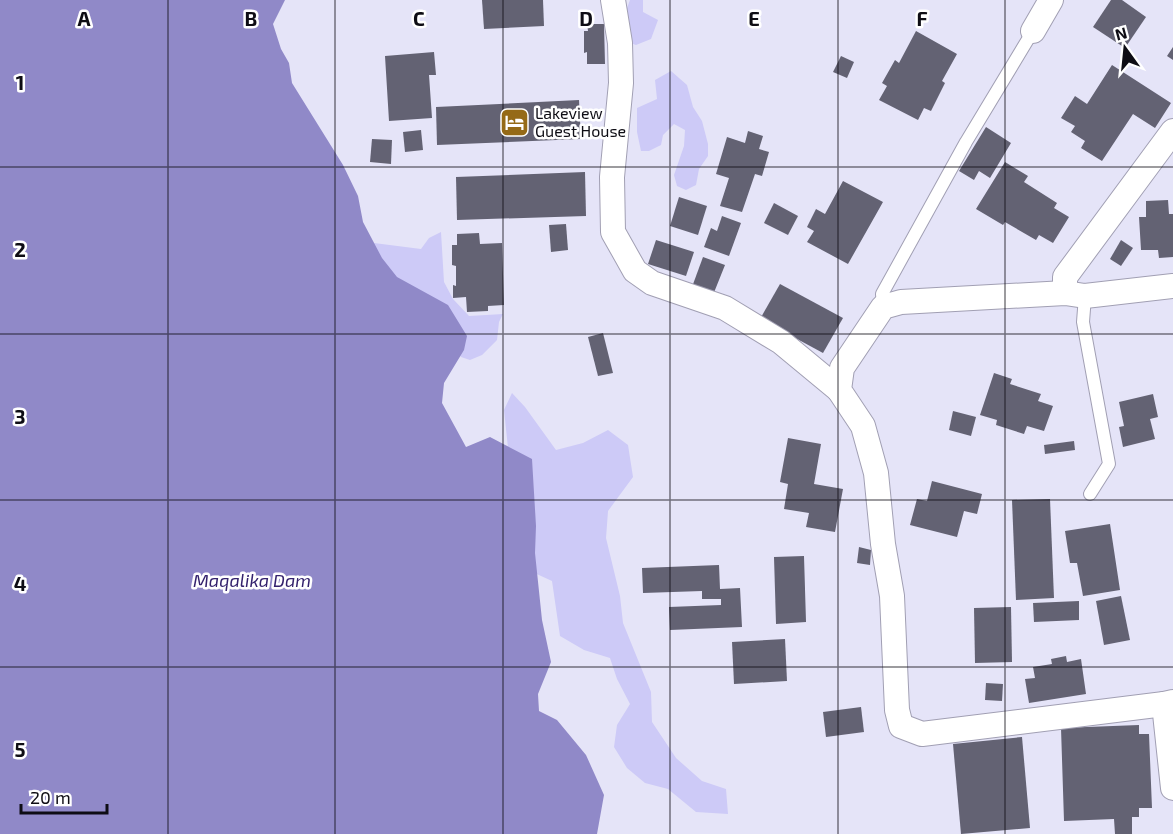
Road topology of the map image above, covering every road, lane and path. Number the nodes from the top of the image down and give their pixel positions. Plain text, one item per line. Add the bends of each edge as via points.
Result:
1 (613, 0) edge
2 (1051, 0) edge
3 (1033, 31) joint
4 (1173, 131) edge
5 (1173, 286) edge
6 (1075, 295) junction
7 (883, 307) junction
8 (839, 390) junction
9 (1090, 494) dead end
10 (1168, 703) edge
11 (1173, 788) edge

1 - 8 street via 621,83 612,177 613,232 635,271 652,283 725,308 781,342
2 - 3 street
3 - 7 lane via 882,294
4 - 6 street via 1065,277
5 - 6 street
6 - 7 street via 901,302
6 - 9 lane via 1108,464
7 - 8 street via 842,368
8 - 10 street via 863,426 876,473 892,596 901,726 922,734
10 - 11 street

